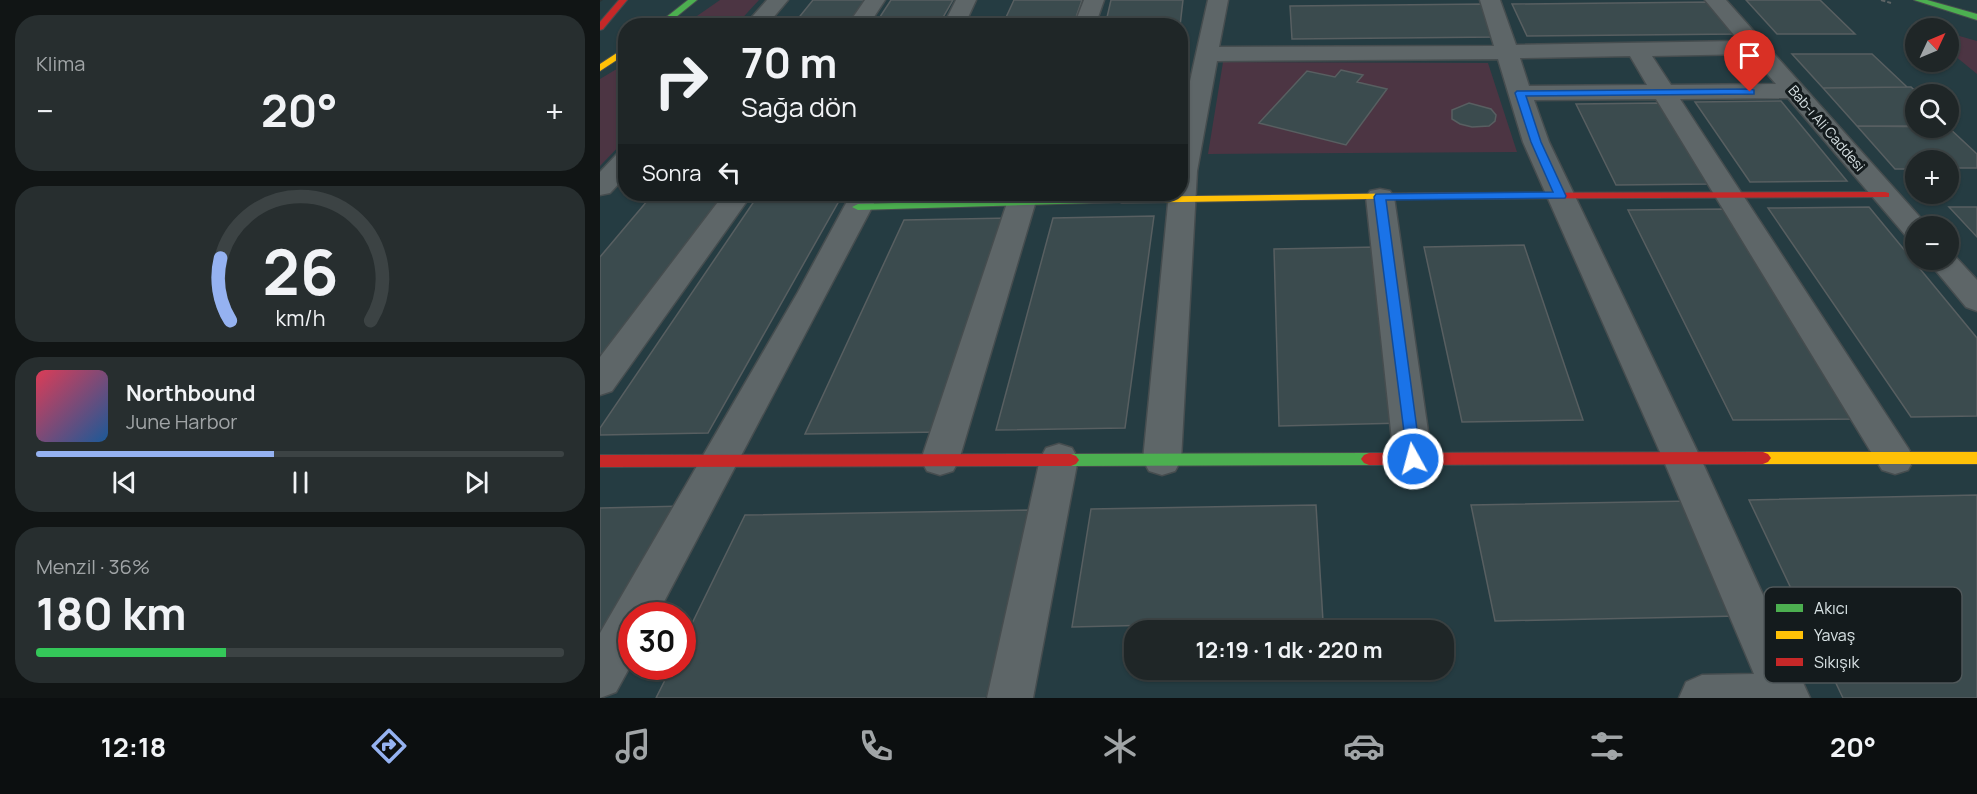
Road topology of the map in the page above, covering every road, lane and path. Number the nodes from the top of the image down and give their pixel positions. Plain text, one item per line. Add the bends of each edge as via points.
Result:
1 (623, 0) edge
2 (693, 0) edge
3 (778, 0) edge
4 (875, 0) edge
5 (966, 0) edge
6 (1094, 0) edge
7 (1218, 0) edge
8 (1491, 0) edge
9 (1715, 0) edge
10 (1918, 0) edge
11 (1977, 17) edge
12 (669, 18) edge
13 (761, 18) edge
14 (863, 18) edge
15 (957, 18) edge
16 (1087, 18) edge
17 (600, 27) edge
18 (1756, 47) junction
19 (1636, 50) junction
20 (1507, 52) junction
21 (1208, 54) junction
22 (618, 56) edge
23 (600, 68) edge
24 (1662, 92) junction
25 (1795, 92) junction
26 (1520, 93) junction
27 (1190, 98) edge
28 (1188, 122) edge
29 (618, 168) edge
30 (600, 187) edge
31 (1726, 194) junction
32 (1885, 195) junction
33 (1561, 196) junction
34 (1380, 197) junction
35 (1188, 198) edge
36 (733, 201) edge
37 (860, 201) edge
38 (1022, 201) edge
39 (1182, 201) edge
40 (1905, 218) edge
41 (1951, 270) edge
42 (1977, 300) edge
43 (600, 381) edge
44 (1977, 458) edge
45 (1059, 459) junction
46 (1413, 459) junction
47 (1682, 459) junction
48 (1895, 459) junction
49 (600, 460) edge
50 (719, 460) junction
51 (940, 460) junction
52 (1162, 460) junction
53 (641, 602) edge
54 (618, 644) edge
55 (1764, 645) edge
56 (600, 676) edge
57 (1781, 683) edge
58 (1787, 697) edge
59 (1010, 698) edge
60 (1702, 698) edge

1 - 17 main road
2 - 12 main road
3 - 13 street
4 - 14 street
5 - 15 street
6 - 16 street
7 - 21 street
8 - 20 street
9 - 18 street, Bab-ı Ali Caddesi
10 - 11 main road
18 - 19 street
18 - 25 street, Bab-ı Ali Caddesi
19 - 20 street
19 - 24 street
20 - 21 street
20 - 26 street
21 - 27 street
22 - 23 main road
24 - 25 street
24 - 26 street
24 - 31 street
25 - 32 street, Bab-ı Ali Caddesi
26 - 33 street via 1536,142
27 - 28 street
29 - 30 street
31 - 32 main road
31 - 33 main road
31 - 48 street
32 - 40 street, Bab-ı Ali Caddesi
33 - 34 main road
33 - 47 street
34 - 35 main road
34 - 46 street
36 - 43 street
37 - 50 street
38 - 51 street
39 - 52 street
41 - 42 street
44 - 48 main road
45 - 51 main road
45 - 52 main road
45 - 59 street
46 - 47 main road
46 - 52 main road
47 - 48 main road
47 - 55 street
49 - 50 main road
50 - 51 main road
50 - 53 street
54 - 56 street
57 - 58 street
58 - 60 street

